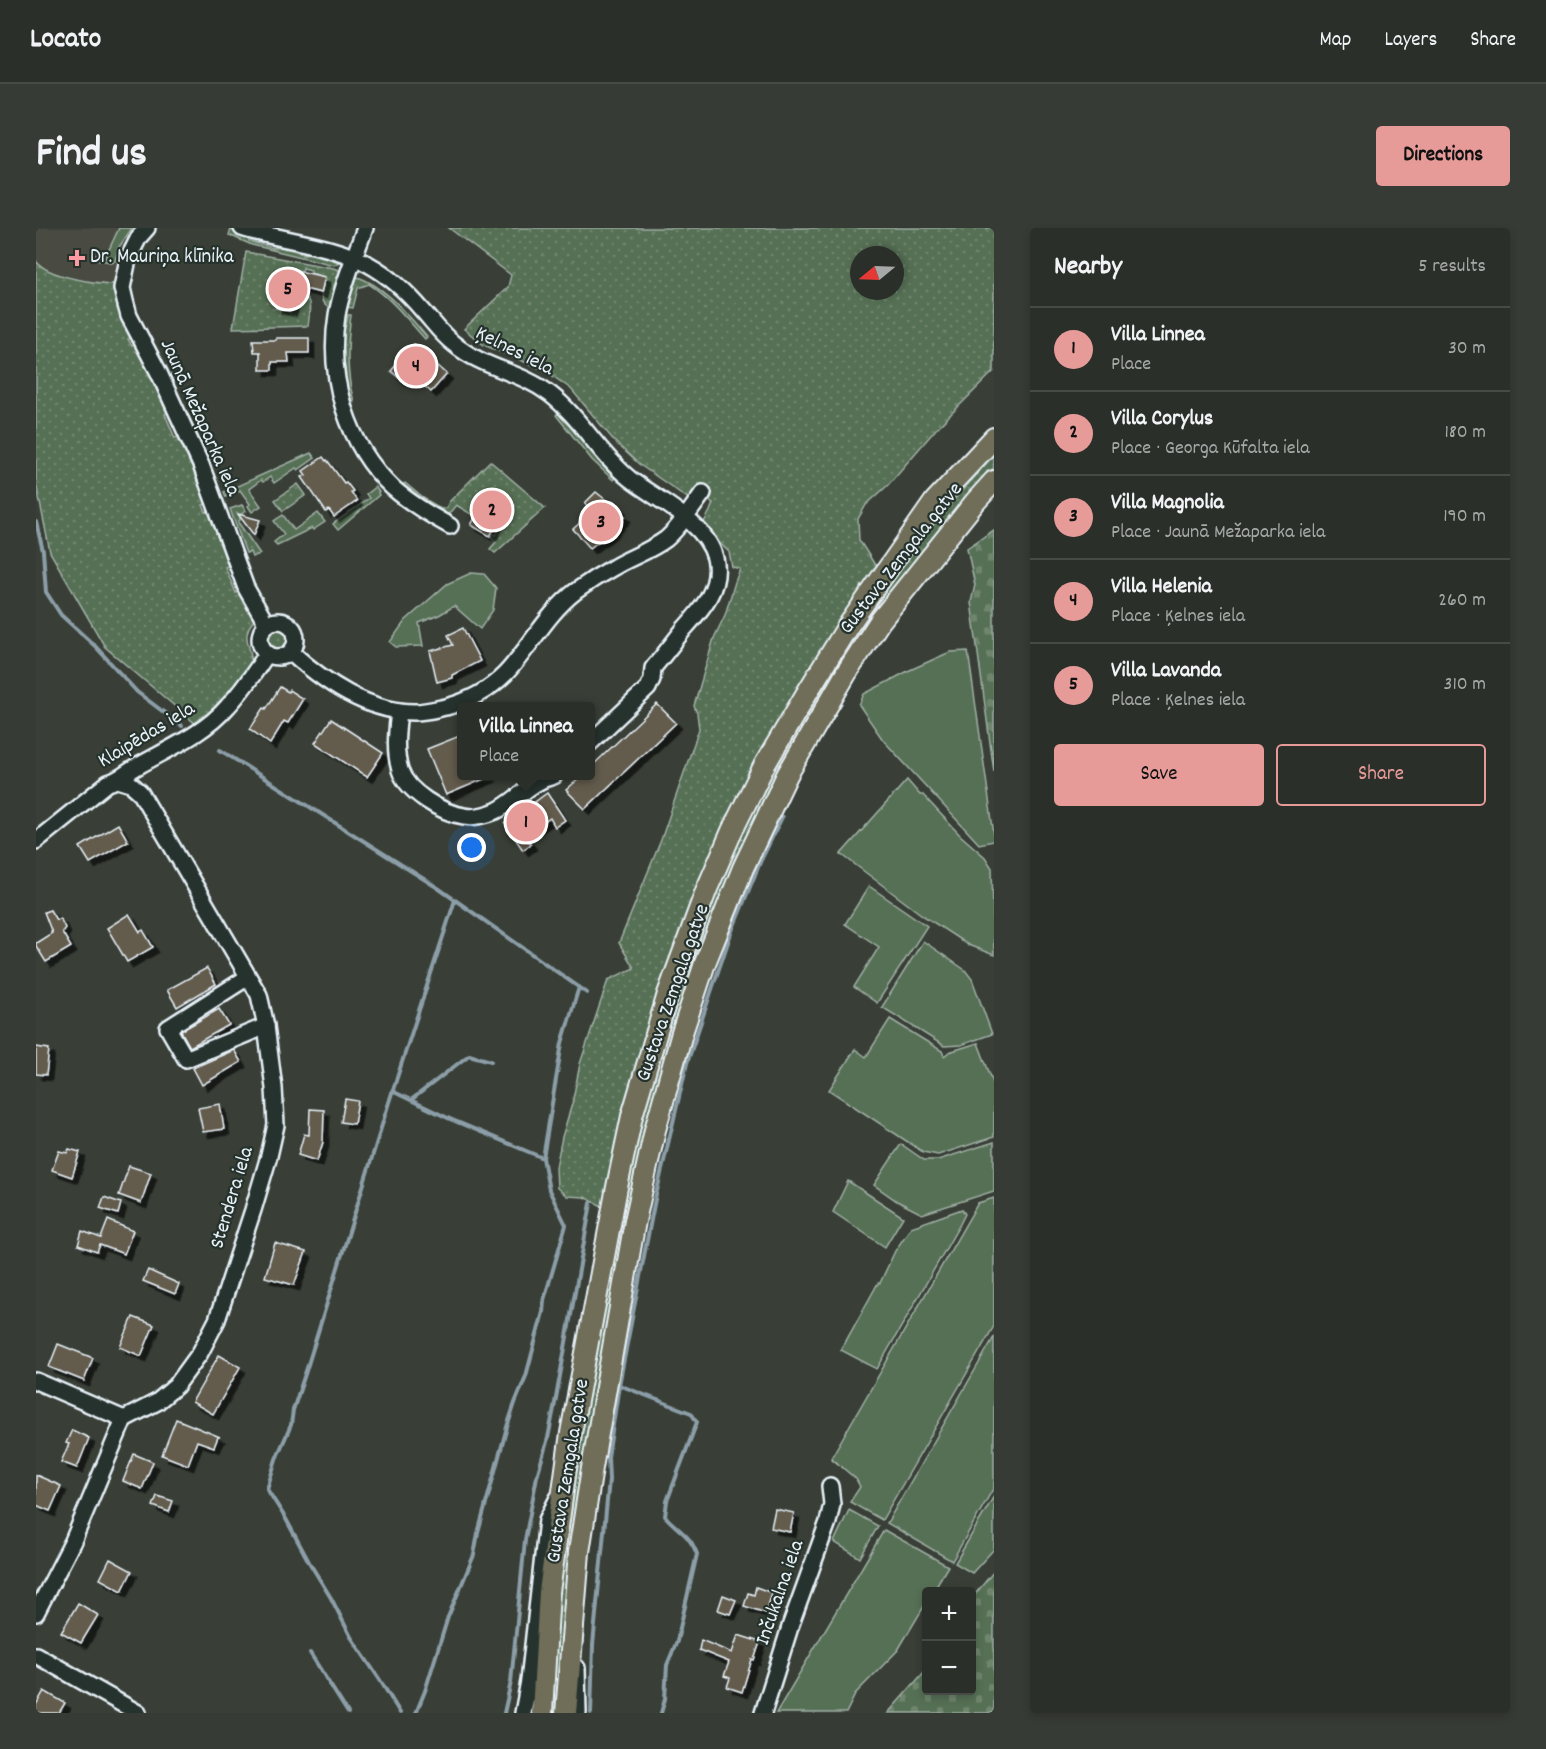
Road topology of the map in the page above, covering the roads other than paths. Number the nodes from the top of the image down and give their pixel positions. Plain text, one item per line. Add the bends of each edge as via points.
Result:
1 (147, 228) edge
2 (242, 228) edge
3 (365, 228) edge
4 (354, 257) junction
5 (994, 422) edge
6 (994, 438) edge
7 (994, 481) edge
8 (703, 493) dead end
9 (994, 494) edge
10 (935, 501) junction
11 (684, 518) junction
12 (450, 526) dead end
13 (947, 537) junction
14 (267, 625) junction
15 (291, 652) junction
16 (267, 654) junction
17 (464, 702) edge
18 (457, 704) edge
19 (399, 711) junction
20 (595, 739) edge
21 (118, 780) junction
22 (539, 780) edge
23 (36, 840) edge
24 (248, 977) junction
25 (266, 1026) junction
26 (36, 1381) edge
27 (124, 1419) junction
28 (830, 1486) dead end
29 (562, 1490) junction
30 (576, 1591) junction
31 (36, 1613) edge
32 (36, 1655) edge
33 (138, 1713) edge
34 (523, 1713) edge
35 (542, 1713) edge
36 (566, 1713) edge
37 (578, 1713) edge
38 (763, 1713) edge

1 - 14 street, Jaunā Mežaparka iela via 128,259 122,288 124,301 201,465 246,588
2 - 4 street, Ķelnes iela
3 - 4 street
4 - 11 street, Ķelnes iela via 395,282 466,354 534,383 550,394 629,478
4 - 12 street via 336,321 335,362 344,410 360,445 382,477 413,504
5 - 10 main road
6 - 10 main road, Gustava Zemgala gatve
7 - 13 main road, Gustava Zemgala gatve
8 - 11 street
9 - 13 main road
10 - 29 main road, Gustava Zemgala gatve via 802,700 764,766 706,891 668,994 632,1116
11 - 17 street via 667,538 574,592 544,623 504,676
11 - 20 street, Ķelnes iela via 707,540 715,558 713,589 704,607 653,668 648,688
13 - 30 main road, Gustava Zemgala gatve via 880,621 787,776 743,868 705,963 661,1108 635,1221 592,1468
14 - 15 street via 276,621 292,628 296,636
14 - 16 street via 260,639
15 - 16 street via 283,657
15 - 19 street via 346,692
16 - 21 street, Klaipēdas iela via 229,706 210,724
18 - 19 street via 416,712
19 - 22 street via 396,754 401,772 412,790 446,811 483,815 497,810
21 - 23 street, Klaipēdas iela via 108,783
21 - 24 street, Stendera iela via 140,792
24 - 25 street, Stendera iela via 259,995
24 - 25 street via 168,1028 186,1059
25 - 27 street, Stendera iela via 276,1125 217,1320 201,1353 176,1386 157,1402
26 - 27 street
27 - 31 street via 73,1540
28 - 38 street, Inčukalna iela via 828,1522
29 - 34 street, Gustava Zemgala gatve via 547,1520
29 - 35 main road, Gustava Zemgala gatve via 549,1592
30 - 36 main road, Gustava Zemgala gatve
30 - 37 street, Gustava Zemgala gatve
32 - 33 street

